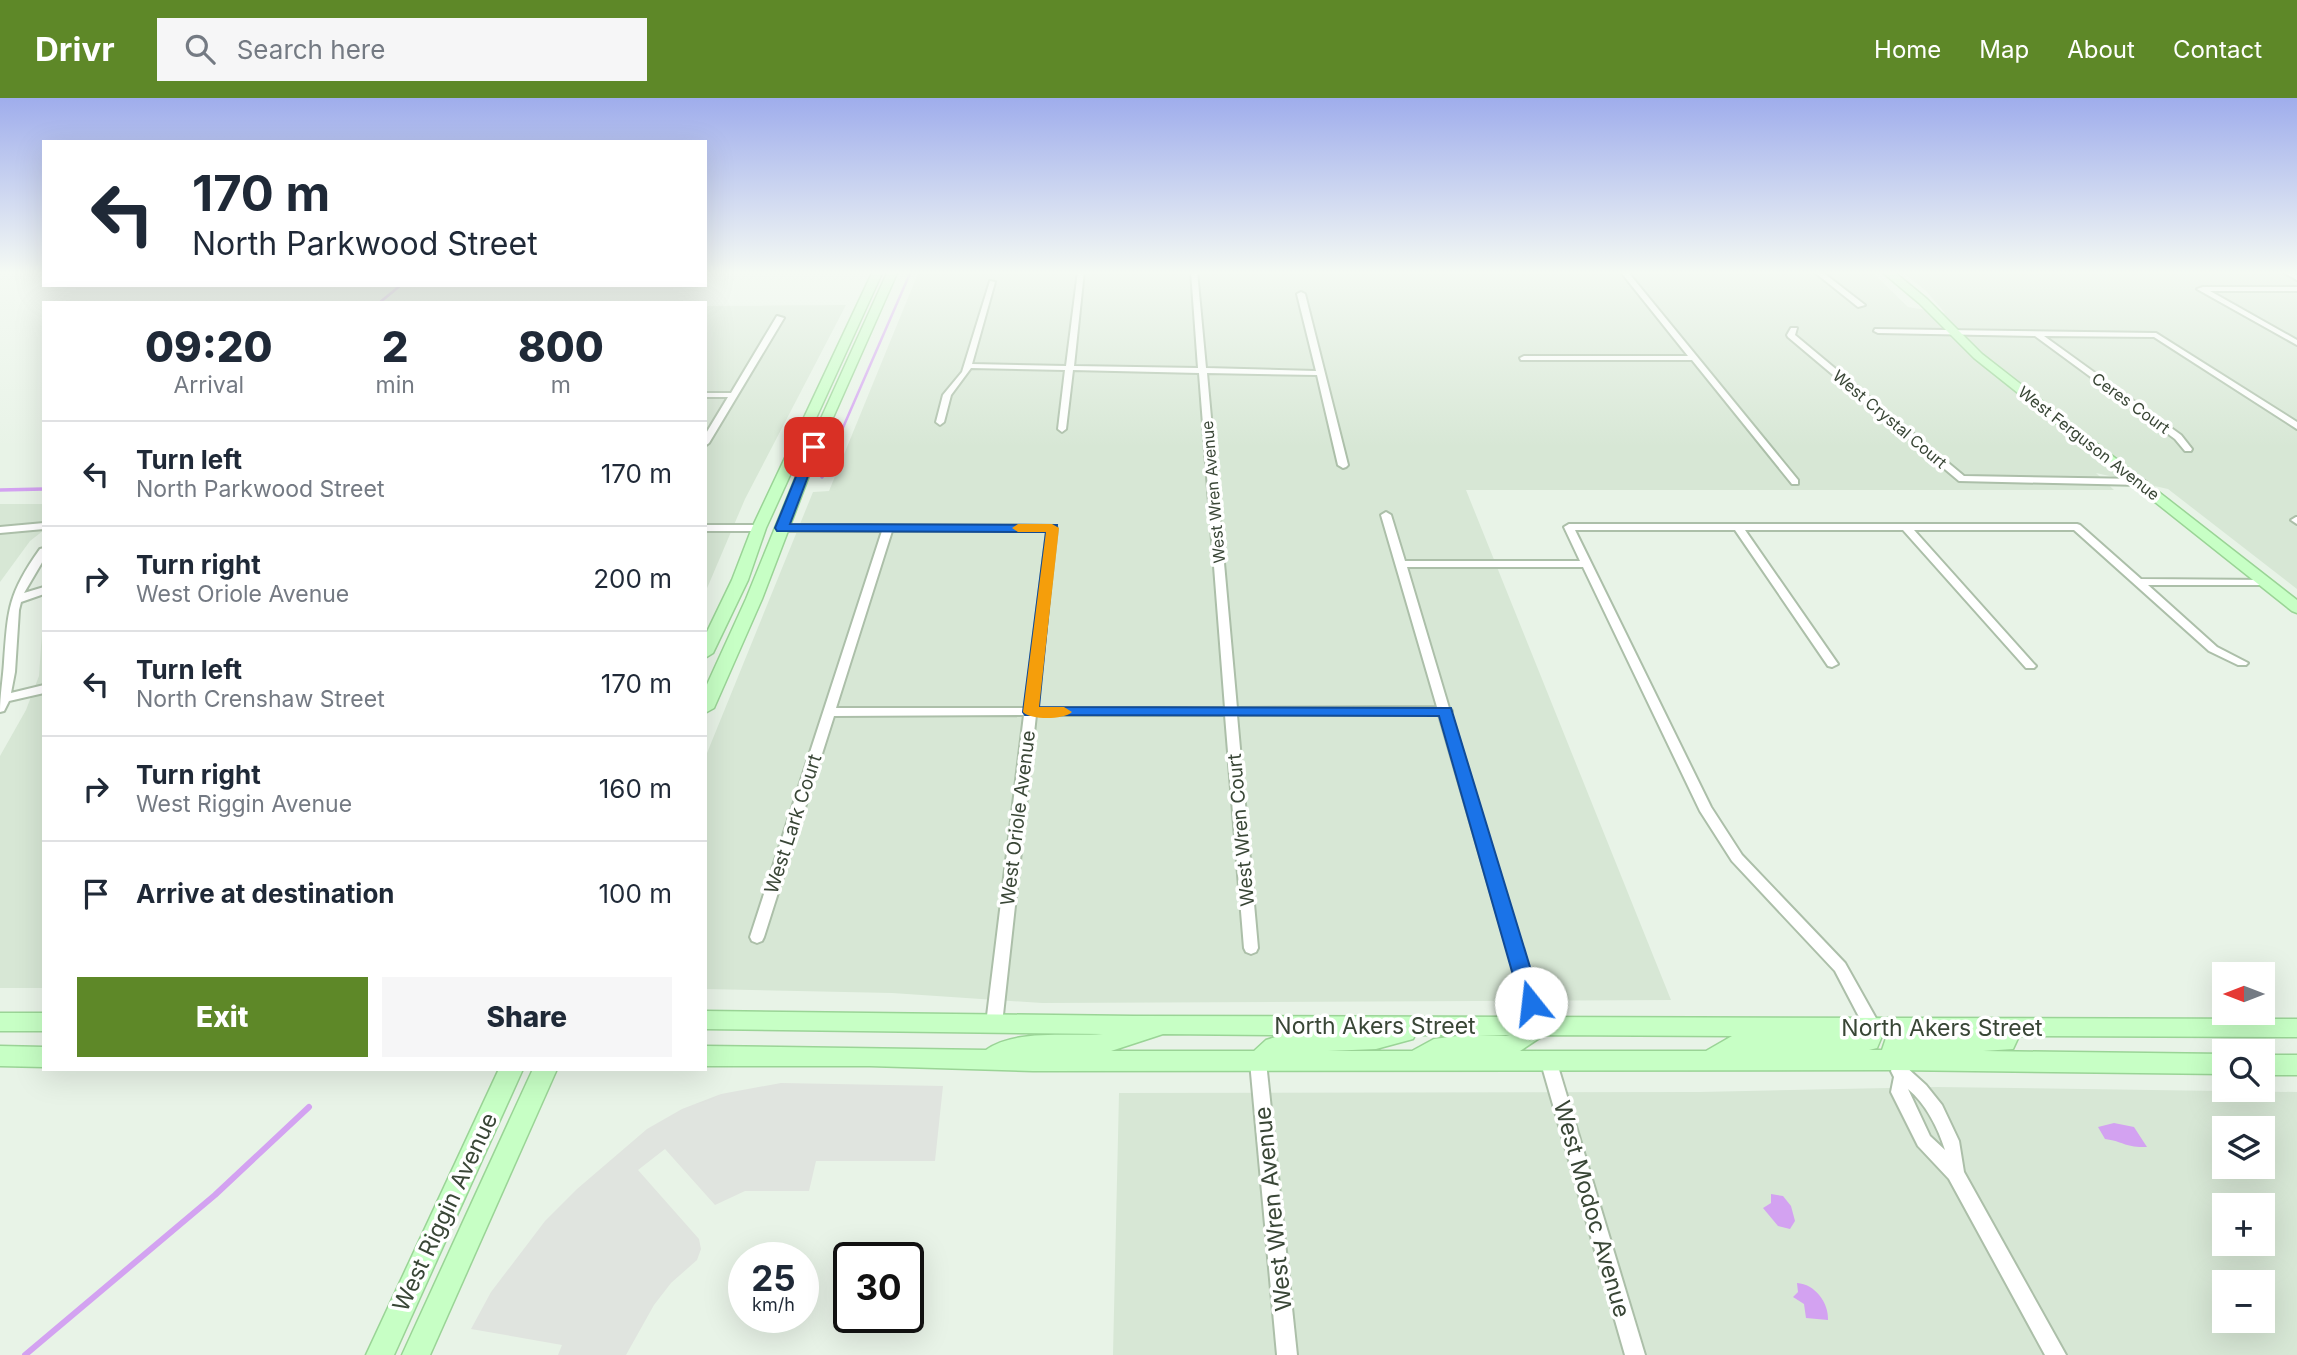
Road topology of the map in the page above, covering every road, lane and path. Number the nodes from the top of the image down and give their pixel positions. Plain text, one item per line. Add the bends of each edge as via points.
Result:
1 (773, 330) edge
2 (851, 330) edge
3 (866, 330) edge
4 (978, 330) edge
5 (1074, 330) edge
6 (1199, 330) edge
7 (1309, 330) edge
8 (1670, 330) edge
9 (1794, 330) dead end
10 (1949, 330) edge
11 (2273, 330) edge
12 (1878, 331) dead end
13 (1953, 334) junction
14 (2038, 335) junction
15 (2297, 343) edge
16 (1524, 358) dead end
17 (1693, 358) junction
18 (967, 369) junction
19 (1069, 369) junction
20 (1202, 369) junction
21 (1319, 370) junction
22 (707, 395) edge
23 (734, 395) junction
24 (940, 422) dead end
25 (2297, 426) edge
26 (1062, 429) dead end
27 (707, 440) edge
28 (2188, 449) dead end
29 (792, 455) junction
30 (1343, 465) dead end
31 (2137, 479) junction
32 (1795, 482) dead end
33 (1387, 515) dead end
34 (42, 526) edge
35 (1738, 527) junction
36 (1906, 527) junction
37 (707, 528) edge
38 (759, 528) junction
39 (782, 528) junction
40 (888, 528) junction
41 (0, 530) edge
42 (42, 554) edge
43 (1402, 564) junction
44 (1587, 564) junction
45 (2138, 582) junction
46 (2264, 582) junction
47 (42, 591) edge
48 (42, 597) edge
49 (16, 600) junction
50 (2297, 608) edge
51 (743, 624) junction
52 (707, 649) edge
53 (2242, 663) dead end
54 (1832, 664) dead end
55 (2030, 666) dead end
56 (42, 690) edge
57 (2, 703) edge
58 (707, 704) edge
59 (1446, 711) junction
60 (829, 712) junction
61 (1031, 712) junction
62 (1232, 712) junction
63 (757, 937) dead end
64 (1251, 948) dead end
65 (707, 1020) edge
66 (0, 1022) edge
67 (42, 1022) edge
68 (994, 1024) junction
69 (1161, 1025) junction
70 (1429, 1026) junction
71 (1538, 1027) junction
72 (1874, 1028) junction
73 (2011, 1028) junction
74 (2297, 1028) edge
75 (0, 1056) edge
76 (707, 1056) edge
77 (42, 1057) edge
78 (1711, 1059) junction
79 (990, 1060) junction
80 (1258, 1062) junction
81 (1414, 1062) junction
82 (1549, 1063) junction
83 (2212, 1064) edge
84 (2275, 1065) edge
85 (2297, 1065) edge
86 (1897, 1068) junction
87 (510, 1071) edge
88 (544, 1071) edge
89 (1917, 1127) junction
90 (1942, 1127) junction
91 (1955, 1173) junction
92 (380, 1355) edge
93 (416, 1355) edge
94 (1287, 1355) edge
95 (1635, 1355) edge
96 (2056, 1355) edge

1 - 23 street
2 - 29 main road
3 - 39 main road
4 - 18 street
5 - 19 street
6 - 20 street, West Wren Avenue
7 - 21 street
8 - 17 street
9 - 31 street, West Crystal Court via 1791,335 1962,479
10 - 13 main road, West Ferguson Avenue
11 - 15 street
12 - 13 street
13 - 14 street
13 - 31 main road, West Ferguson Avenue
14 - 25 street via 2156,335
14 - 28 street, Ceres Court via 2178,437
16 - 17 street
17 - 32 street
18 - 19 street
18 - 24 street via 947,396
19 - 20 street
19 - 26 street
20 - 21 street
20 - 62 street, West Wren Avenue
21 - 30 street
22 - 23 street
23 - 27 street
29 - 38 main road
29 - 39 main road via 795,463 773,518
31 - 46 main road, West Ferguson Avenue
33 - 43 street
34 - 41 street
35 - 36 street
35 - 44 street via 1569,527
35 - 54 street
36 - 45 street via 2077,527
36 - 55 street
37 - 38 street
38 - 51 main road via 766,534 741,604
38 - 52 main road
39 - 40 street
39 - 51 main road
40 - 60 street, West Lark Court
40 - 61 street, West Oriole Avenue via 1052,528
42 - 49 street
43 - 44 street
43 - 59 street
44 - 72 street via 1705,808 1737,858 1840,967
45 - 46 street
45 - 53 street via 2213,649
46 - 50 main road, West Ferguson Avenue
47 - 49 street
48 - 49 street
49 - 57 street via 12,666
51 - 58 main road
56 - 57 street
59 - 62 street
59 - 71 street
60 - 61 street
60 - 63 street, West Lark Court
61 - 62 street
61 - 68 street, West Oriole Avenue
62 - 64 street, West Wren Court
65 - 68 main road, North Akers Street
66 - 67 main road
68 - 69 main road, North Akers Street
69 - 70 main road, North Akers Street
69 - 79 main road via 1121,1041 1090,1046 1015,1047
70 - 71 main road, North Akers Street
70 - 80 main road via 1376,1040 1285,1043
71 - 72 main road, North Akers Street
71 - 81 main road via 1507,1046 1468,1044 1434,1049
72 - 73 main road, North Akers Street
72 - 78 main road via 1869,1041 1738,1043
73 - 74 main road, North Akers Street
73 - 86 main road via 2005,1042 1894,1045
75 - 77 main road
76 - 79 main road, North Akers Street
78 - 82 main road, North Akers Street
78 - 86 main road, North Akers Street
79 - 80 main road, North Akers Street
80 - 81 main road, North Akers Street
80 - 94 street, West Wren Avenue
81 - 82 main road, North Akers Street
82 - 95 street, West Modoc Avenue
83 - 86 main road, North Akers Street
84 - 85 main road
86 - 89 street via 1899,1092
86 - 90 street via 1922,1091
87 - 92 main road, West Riggin Avenue
88 - 93 main road, West Riggin Avenue
89 - 90 street
89 - 91 street via 1931,1151
90 - 91 street via 1954,1148
91 - 96 street

